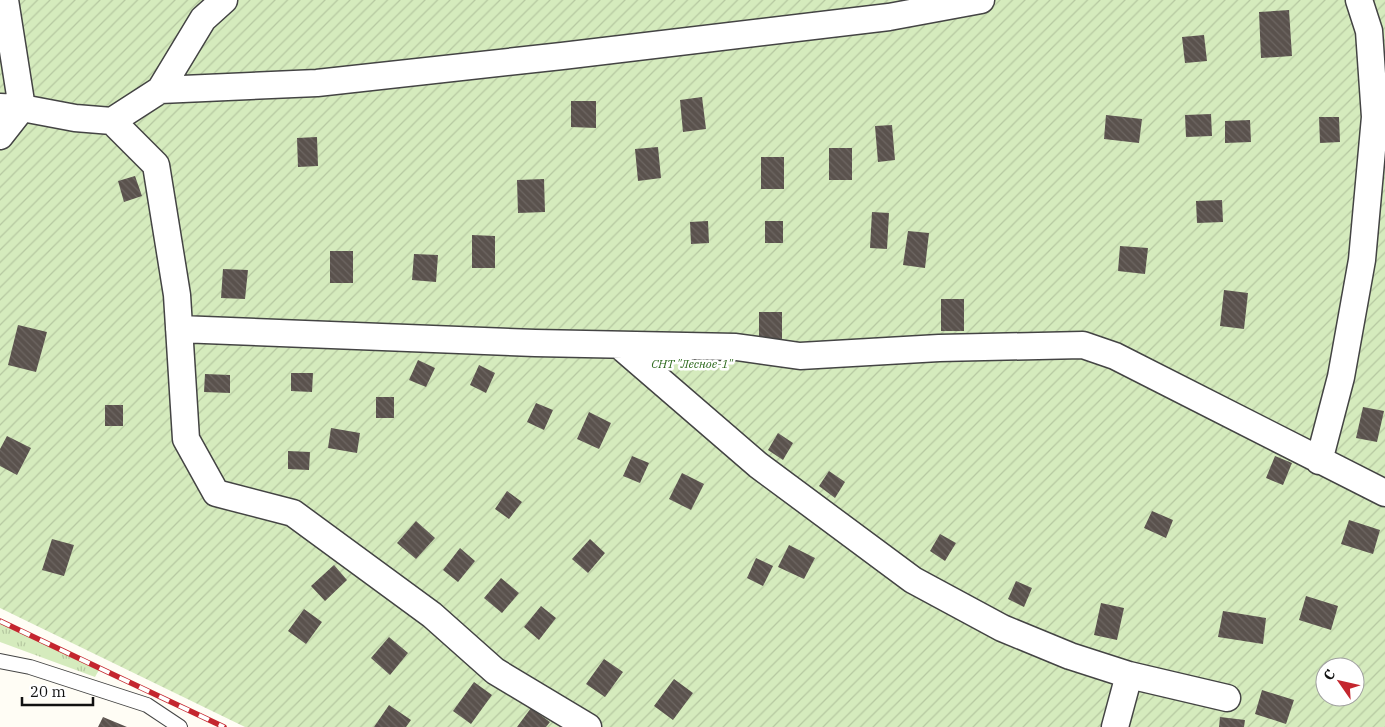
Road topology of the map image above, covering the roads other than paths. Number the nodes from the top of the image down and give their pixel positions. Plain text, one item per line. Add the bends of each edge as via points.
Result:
1 (4, 0) edge
2 (224, 0) edge
3 (981, 0) edge
4 (1359, 0) edge
5 (160, 90) junction
6 (11, 108) edge
7 (112, 121) junction
8 (0, 136) edge
9 (180, 329) junction
10 (619, 345) junction
11 (1319, 461) junction
12 (1385, 494) edge
13 (0, 661) edge
14 (1129, 675) junction
15 (1227, 698) dead end
16 (180, 727) edge
17 (588, 727) edge
18 (1114, 727) edge

1 - 6 street
2 - 5 street via 203,19
3 - 5 street via 889,18 552,58 317,83
4 - 11 street via 1369,31 1375,117 1362,260 1341,377
5 - 7 street
6 - 7 street
6 - 8 street
7 - 9 street via 156,165
9 - 10 street
9 - 17 street via 186,439 216,492 293,513 432,614 495,671
10 - 11 street via 736,347 800,356 939,348 1083,345 1115,356
10 - 14 street via 758,465 914,580 1002,628 1070,656
11 - 12 street
13 - 16 lane via 30,667 147,705
14 - 15 street
14 - 18 street

